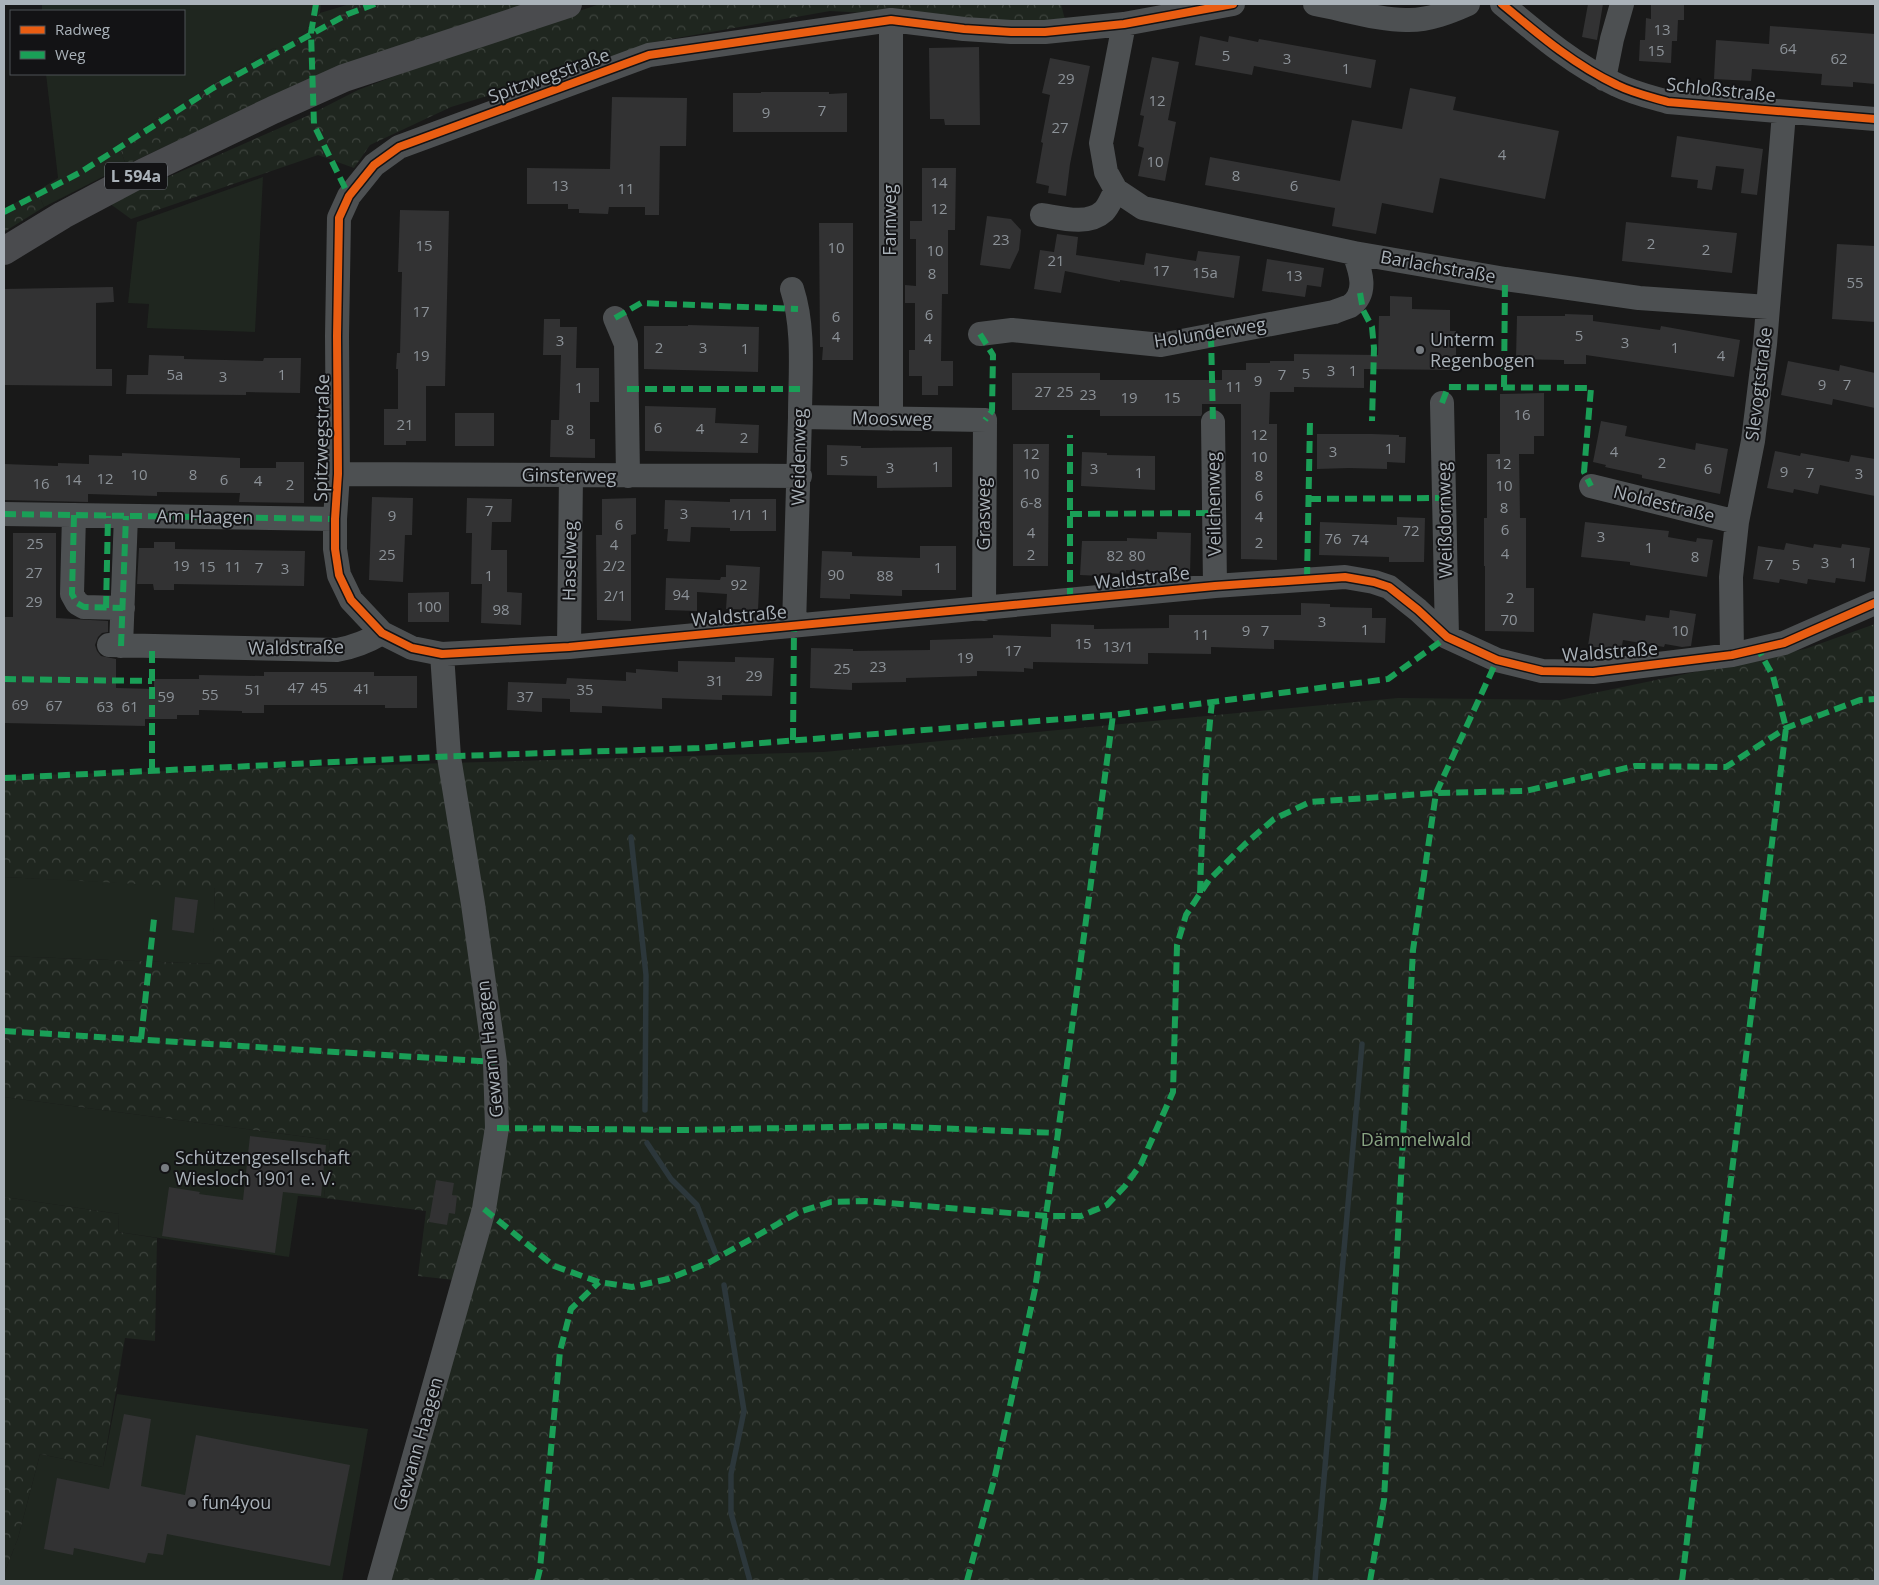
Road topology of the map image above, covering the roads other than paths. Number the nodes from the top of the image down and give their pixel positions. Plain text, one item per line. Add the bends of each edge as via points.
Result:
1 (568, 4) edge
2 (1233, 4) edge
3 (1315, 4) edge
4 (1468, 4) edge
5 (1502, 4) edge
6 (1622, 4) edge
7 (891, 20) junction
8 (1124, 24) junction
9 (1604, 78) junction
10 (1784, 112) junction
11 (1875, 119) edge
12 (1116, 190) junction
13 (1042, 215) dead end
14 (4, 251) edge
15 (1354, 253) junction
16 (792, 289) dead end
17 (1768, 307) junction
18 (615, 318) dead end
19 (980, 334) dead end
20 (1442, 404) dead end
21 (800, 417) junction
22 (891, 419) junction
23 (984, 420) joint
24 (1213, 422) dead end
25 (338, 474) junction
26 (571, 475) junction
27 (628, 476) junction
28 (800, 476) junction
29 (1591, 486) dead end
30 (4, 514) edge
31 (74, 515) junction
32 (126, 516) junction
33 (335, 519) junction
34 (1737, 522) junction
35 (1216, 586) junction
36 (1875, 604) edge
37 (123, 608) junction
38 (984, 609) junction
39 (794, 626) junction
40 (382, 633) junction
41 (1447, 637) junction
42 (569, 647) junction
43 (442, 654) junction
44 (1732, 655) junction
45 (379, 1581) edge

1 - 14 main road, L 594a via 344,78 144,172
2 - 8 street, Spitzwegstraße
3 - 4 street via 1392,20 1445,14
5 - 9 street, Schloßstraße via 1552,46
6 - 9 street
7 - 8 street, Spitzwegstraße via 1011,32
7 - 22 street, Farnweg
7 - 25 street, Spitzwegstraße via 649,56 399,147 374,165 349,196 339,218
8 - 12 street via 1101,143 1106,172
9 - 10 street, Schloßstraße via 1668,102
10 - 11 street, Schloßstraße
10 - 17 street, Slevogtstraße
12 - 13 street via 1105,210 1096,217 1070,220
12 - 15 street, Barlachstraße via 1143,208
15 - 17 street, Barlachstraße via 1639,298
15 - 19 street, Holunderweg via 1362,280 1360,293 1350,305 1334,312 1161,345 1012,330
16 - 21 street, Weidenweg via 798,309
17 - 34 street, Slevogtstraße via 1753,441
18 - 27 street via 626,344
20 - 41 street, Weißdornweg
21 - 22 street, Moosweg
21 - 28 street, Weidenweg
22 - 23 street, Moosweg
23 - 38 street, Grasweg
24 - 35 street, Veilchenweg
25 - 26 street, Ginsterweg
25 - 33 street, Spitzwegstraße
26 - 27 street, Ginsterweg
26 - 42 street, Haselweg
27 - 28 street, Ginsterweg
28 - 39 street, Weidenweg
29 - 34 street, Noldestraße
30 - 31 street, Am Haagen
31 - 32 street, Am Haagen
31 - 37 street via 72,594 77,604
32 - 33 street, Am Haagen
32 - 37 street
33 - 40 street, Spitzwegstraße via 339,575 351,600
34 - 44 street, Slevogtstraße via 1731,577
35 - 38 street, Waldstraße
35 - 41 street, Waldstraße via 1346,577 1374,582 1389,587
36 - 44 street, Waldstraße via 1784,643
37 - 40 street, Waldstraße via 115,645 337,650 365,643
38 - 39 street, Waldstraße
39 - 42 street, Waldstraße
40 - 43 street, Waldstraße via 412,648
41 - 44 street, Waldstraße via 1496,660 1542,671 1593,672
42 - 43 street, Waldstraße
43 - 45 street, Gewann Haagen via 449,757 495,1062 497,1128 484,1209

